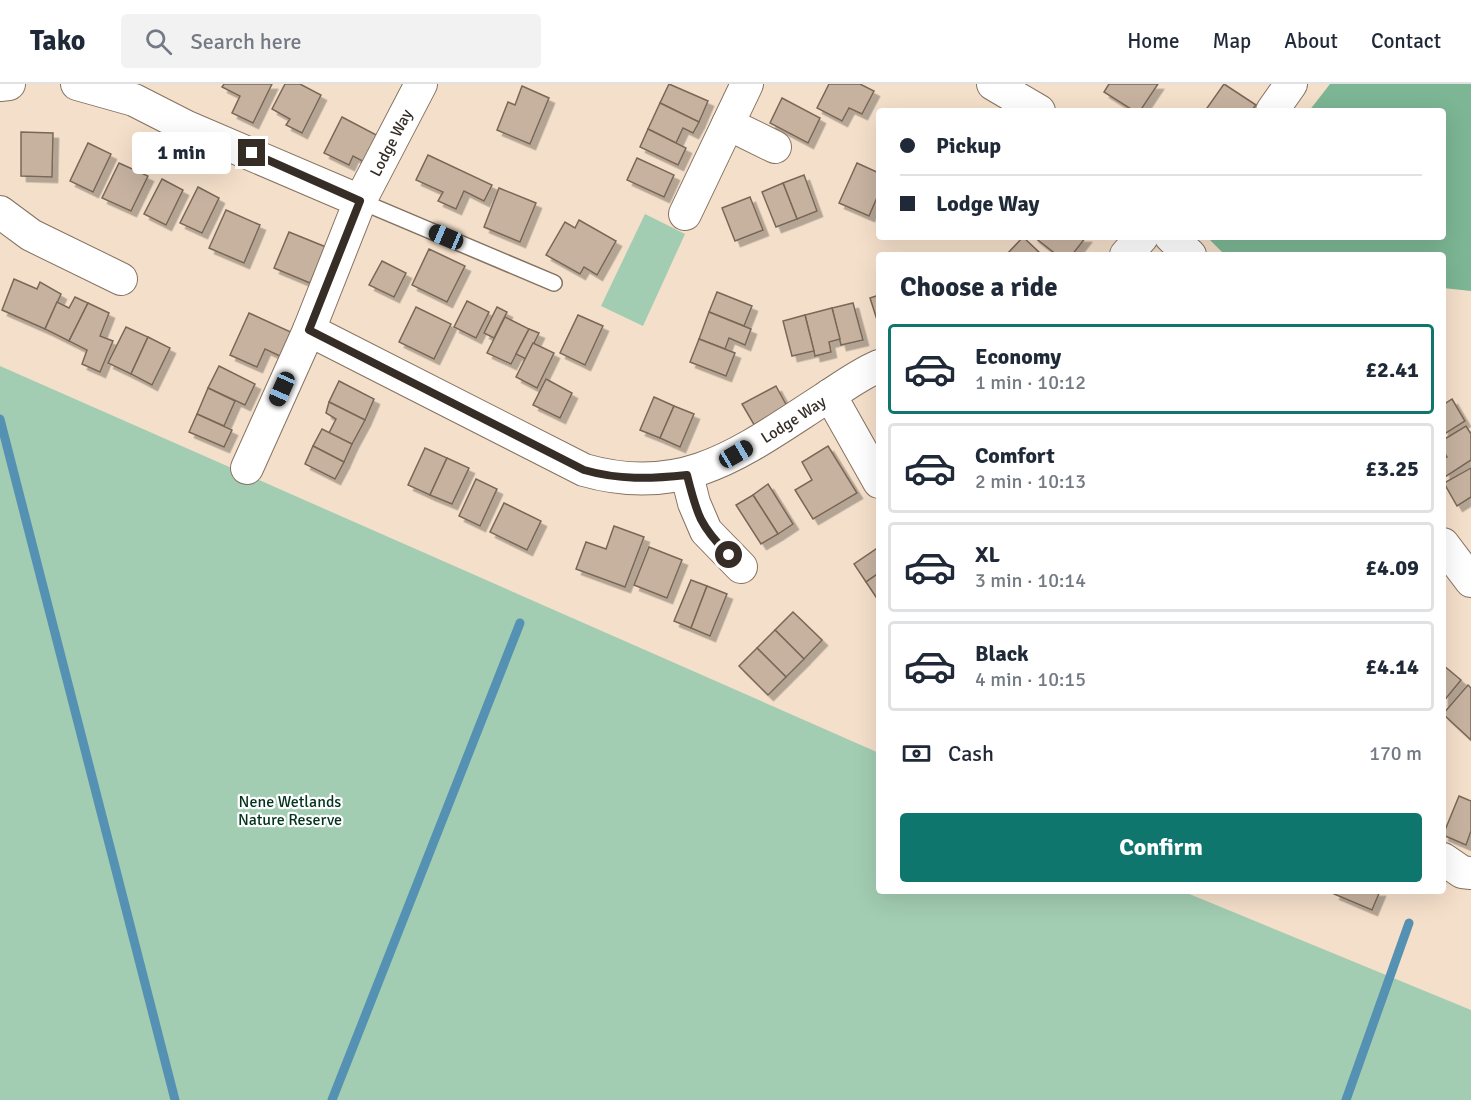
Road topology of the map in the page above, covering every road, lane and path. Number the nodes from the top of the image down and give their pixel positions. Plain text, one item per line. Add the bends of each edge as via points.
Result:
1 (9, 84) edge
2 (77, 84) edge
3 (421, 84) edge
4 (747, 84) edge
5 (996, 84) edge
6 (1291, 84) edge
7 (0, 85) edge
8 (138, 92) edge
9 (1034, 108) edge
10 (1274, 108) edge
11 (728, 124) junction
12 (775, 147) dead end
13 (360, 201) junction
14 (0, 212) edge
15 (684, 214) dead end
16 (1140, 240) edge
17 (1129, 252) edge
18 (121, 279) dead end
19 (554, 283) dead end
20 (309, 330) junction
21 (876, 368) edge
22 (830, 395) junction
23 (247, 468) dead end
24 (687, 475) junction
25 (876, 477) edge
26 (1446, 548) edge
27 (741, 567) dead end
28 (1471, 581) edge
29 (1446, 861) edge
30 (1471, 873) edge

1 - 7 street
2 - 8 street
3 - 13 street, Lodge Way
4 - 11 street
5 - 9 street
6 - 10 street
8 - 13 street via 187,127
11 - 12 street
11 - 15 street
13 - 19 lane
13 - 20 street, Lodge Way
14 - 18 street via 31,235
16 - 17 street
20 - 23 street, Lodge Way
20 - 24 street, Lodge Way via 584,470 611,478 645,480
21 - 22 street, Lodge Way
22 - 24 street, Lodge Way via 722,462
22 - 25 street
24 - 27 street via 706,531
26 - 28 street
29 - 30 street

